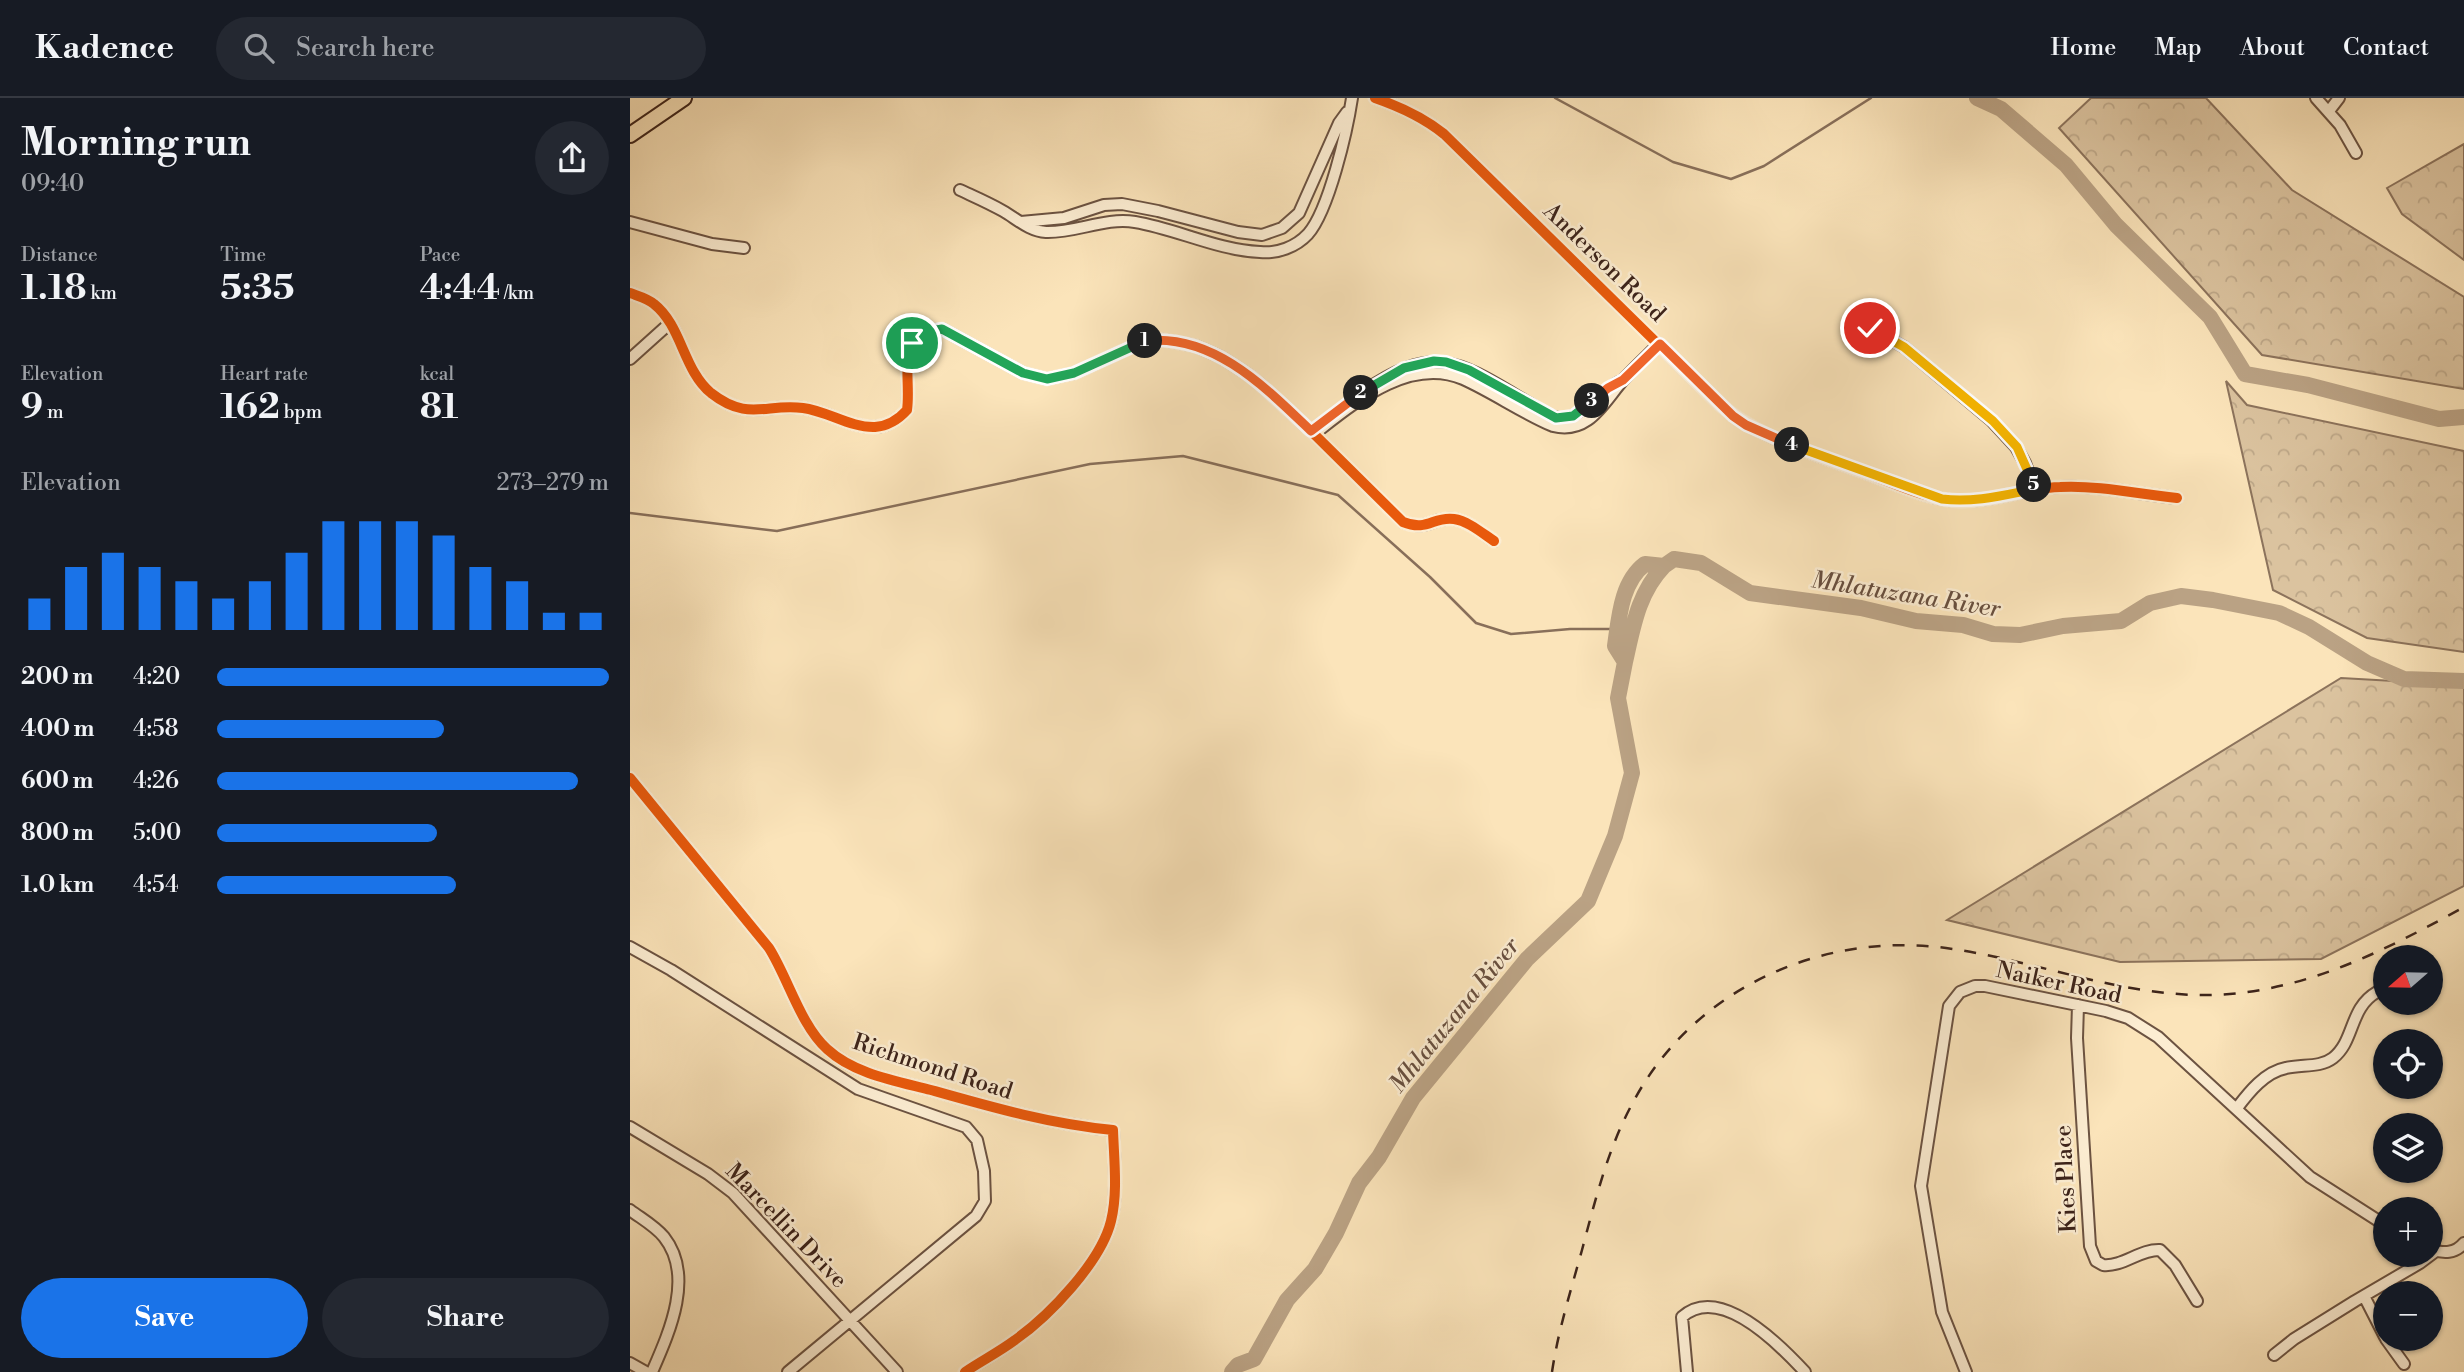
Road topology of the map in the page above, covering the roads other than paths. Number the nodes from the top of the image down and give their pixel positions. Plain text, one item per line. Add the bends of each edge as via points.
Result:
1 (684, 98) edge
2 (1375, 98) edge
3 (2316, 98) edge
4 (2339, 98) edge
5 (1352, 102) edge
6 (2329, 111) junction
7 (630, 135) edge
8 (2356, 153) dead end
9 (960, 190) dead end
10 (630, 222) edge
11 (1021, 222) junction
12 (744, 248) dead end
13 (630, 293) edge
14 (670, 323) junction
15 (1870, 328) dead end
16 (1660, 344) junction
17 (630, 359) edge
18 (1313, 432) junction
19 (2035, 489) junction
20 (2177, 498) dead end
21 (1494, 541) dead end
22 (630, 778) edge
23 (630, 947) edge
24 (2373, 994) edge
25 (2078, 1005) junction
26 (2237, 1108) junction
27 (630, 1127) edge
28 (630, 1210) edge
29 (2373, 1217) edge
30 (2464, 1243) edge
31 (2443, 1251) edge
32 (2413, 1267) edge
33 (2364, 1296) junction
34 (2197, 1301) dead end
35 (2373, 1313) edge
36 (850, 1320) junction
37 (2395, 1351) edge
38 (2274, 1355) dead end
39 (630, 1363) edge
40 (2404, 1364) dead end
41 (646, 1372) edge
42 (652, 1372) edge
43 (788, 1372) edge
44 (897, 1372) edge
45 (965, 1372) edge
46 (1687, 1372) edge
47 (1805, 1372) edge
48 (1966, 1372) edge

1 - 7 main road
2 - 16 street, Anderson Road via 1400,106 1444,135
3 - 6 street
4 - 6 street
5 - 11 street via 1299,213 1273,233 1238,232 1122,204 1064,218
5 - 11 street via 1316,221 1301,240 1286,249 1259,253 1132,221 1047,232
6 - 8 street
9 - 11 street
10 - 12 street
13 - 14 street via 656,306
14 - 17 street
14 - 18 street via 690,365 710,392 755,411 802,408 873,427 893,422 906,410 912,343 925,332 942,329 1023,373 1047,379 1074,373 1144,341 1196,346 1237,366
15 - 19 street via 1914,354 2008,436
16 - 18 street via 1623,380 1580,412 1562,418 1458,365 1434,361 1415,364 1376,382
16 - 19 street, Anderson Road via 1733,416 1774,438 1942,499 1973,500
18 - 21 street via 1403,522 1417,527 1450,518
19 - 20 street, Anderson Road via 2071,486
22 - 45 street, Richmond Road via 769,948 815,1036 838,1058 892,1080 1023,1116 1113,1130 1114,1206 1098,1253 1029,1329
23 - 36 street via 858,1089 959,1123 977,1140 986,1188 981,1210
24 - 26 street via 2360,1007 2336,1056 2270,1075
25 - 26 street, Naiker Road via 2128,1018 2149,1030
25 - 34 street, Kies Place via 2092,1255 2109,1266 2160,1250
25 - 48 street, Naiker Road via 1975,986 1960,992 1949,1006 1921,1186 1942,1312
26 - 29 street, Naiker Road via 2310,1177
27 - 36 street, Marcellin Drive via 733,1193
28 - 42 street via 666,1239 679,1277 676,1305
30 - 31 street via 2455,1251
32 - 33 street
33 - 35 street
33 - 38 street
36 - 43 street
36 - 44 street, Marcellin Drive
37 - 40 street
39 - 41 street
46 - 47 street via 1682,1317 1712,1309 1744,1318 1764,1331

